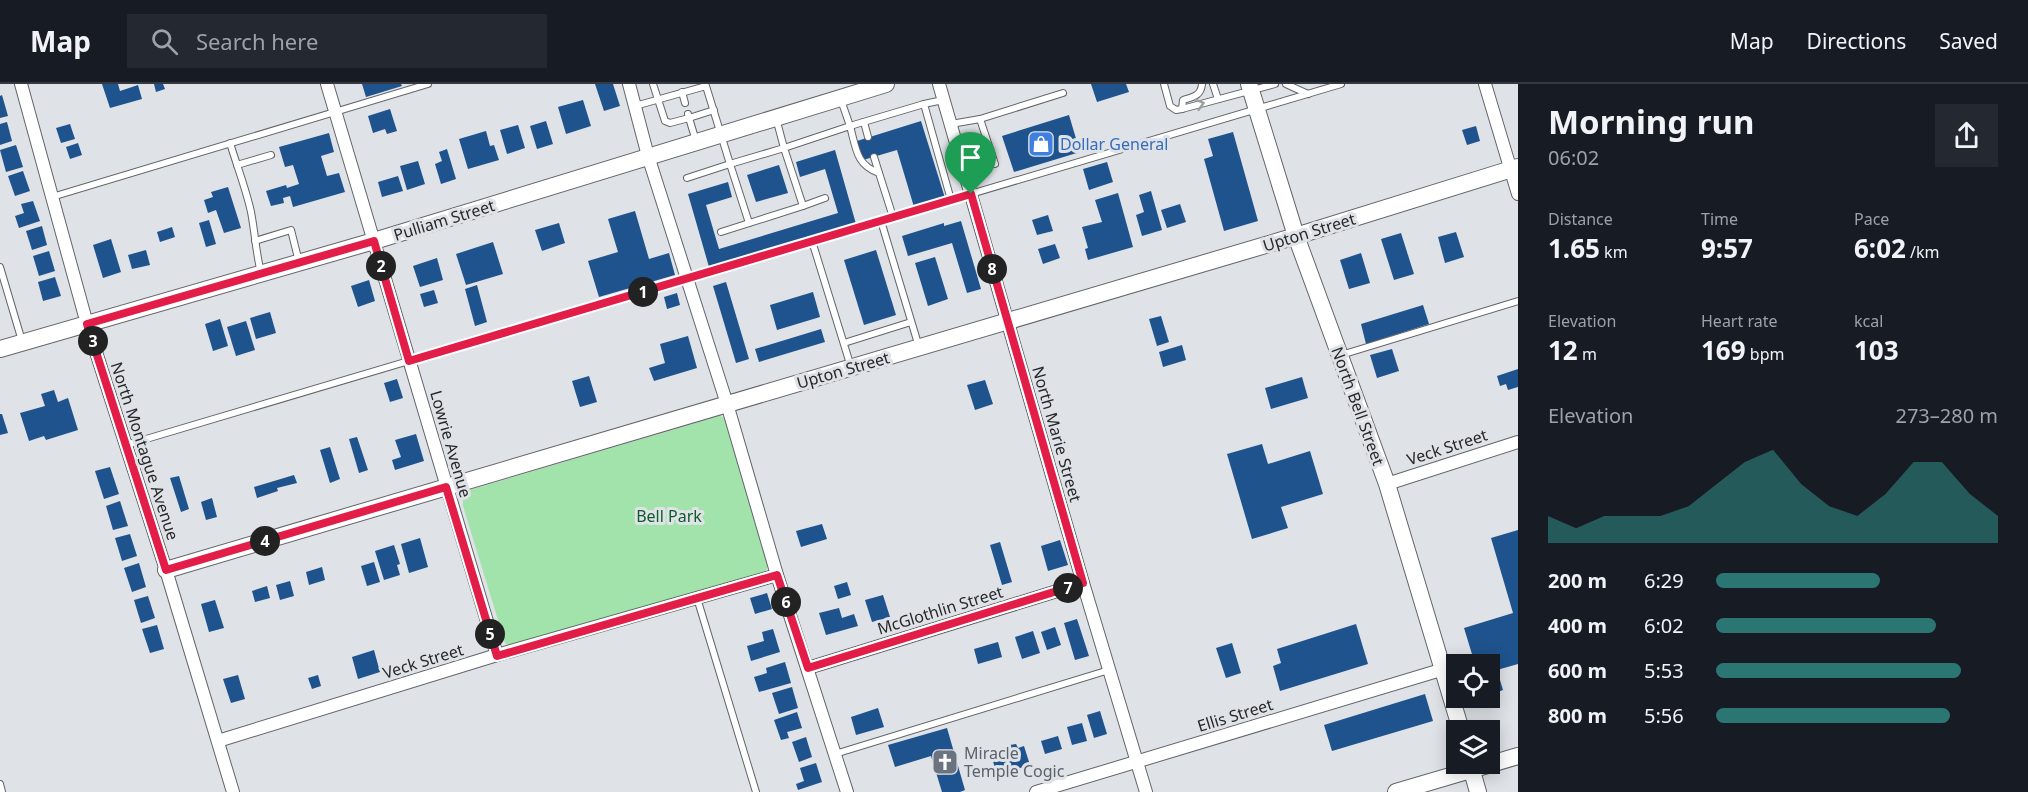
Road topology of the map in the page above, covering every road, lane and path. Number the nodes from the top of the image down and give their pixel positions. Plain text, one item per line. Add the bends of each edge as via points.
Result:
1 (21, 84) edge
2 (327, 84) edge
3 (428, 84) edge
4 (628, 84) edge
5 (653, 84) edge
6 (886, 84) edge
7 (939, 84) edge
8 (1164, 84) edge
9 (1202, 84) edge
10 (1213, 84) edge
11 (1275, 84) edge
12 (1286, 84) edge
13 (1341, 84) edge
14 (1485, 84) edge
15 (709, 85) edge
16 (1250, 87) edge
17 (682, 92) junction
18 (1063, 93) dead end
19 (1308, 94) junction
20 (841, 98) junction
21 (657, 99) junction
22 (944, 99) junction
23 (1218, 99) junction
24 (685, 103) dead end
25 (924, 104) junction
26 (635, 107) junction
27 (1182, 109) junction
28 (1257, 109) junction
29 (714, 110) junction
30 (335, 112) junction
31 (689, 116) junction
32 (776, 117) junction
33 (980, 118) junction
34 (864, 122) junction
35 (951, 124) junction
36 (850, 126) junction
37 (721, 134) junction
38 (868, 137) dead end
39 (696, 141) junction
40 (230, 143) junction
41 (784, 148) junction
42 (271, 155) dead end
43 (648, 156) junction
44 (874, 157) dead end
45 (730, 164) junction
46 (995, 164) dead end
47 (237, 165) junction
48 (1514, 168) edge
49 (879, 172) junction
50 (687, 178) dead end
51 (971, 194) junction
52 (1518, 194) edge
53 (52, 197) junction
54 (825, 198) dead end
55 (951, 200) junction
56 (803, 206) junction
57 (893, 217) junction
58 (881, 221) junction
59 (749, 223) junction
60 (721, 232) dead end
61 (1296, 236) junction
62 (255, 241) junction
63 (374, 241) junction
64 (812, 241) junction
65 (299, 263) junction
66 (0, 267) edge
67 (261, 274) junction
68 (687, 279) junction
69 (1518, 301) edge
70 (911, 322) junction
71 (1008, 322) junction
72 (87, 324) junction
73 (22, 343) junction
74 (844, 343) junction
75 (919, 348) junction
76 (0, 349) edge
77 (1340, 355) junction
78 (409, 361) junction
79 (851, 368) junction
80 (727, 404) junction
81 (1518, 442) edge
82 (126, 445) junction
83 (1387, 484) junction
84 (446, 487) junction
85 (166, 570) junction
86 (777, 575) junction
87 (1083, 583) junction
88 (696, 598) junction
89 (497, 656) junction
90 (808, 668) junction
91 (1444, 669) junction
92 (1108, 670) junction
93 (1458, 720) edge
94 (218, 741) junction
95 (835, 754) junction
96 (1518, 756) edge
97 (1500, 760) edge
98 (1136, 761) junction
99 (1448, 774) edge
100 (1473, 774) edge
101 (0, 784) edge
102 (2, 792) edge
103 (233, 792) edge
104 (756, 792) edge
105 (847, 792) edge
106 (1036, 792) edge
107 (1146, 792) edge
108 (1396, 792) edge
109 (1479, 792) edge

1 - 53 street, North Montague Avenue
2 - 30 street, Lowrie Avenue
3 - 30 lane
4 - 26 street
5 - 21 lane
6 - 20 main road, Pulliam Street
7 - 22 street, North Marie Street
8 - 27 lane via 1170,106
9 - 27 lane via 1197,96 1183,100
10 - 23 lane
11 - 16 lane
12 - 19 lane
13 - 19 lane
14 - 48 street
15 - 17 lane
15 - 29 lane
16 - 23 lane
16 - 28 main road, North Bell Street
17 - 21 lane
17 - 24 lane
18 - 33 lane
19 - 28 lane
20 - 32 main road, Pulliam Street
20 - 36 lane
21 - 26 lane
21 - 31 lane via 665,121
22 - 25 lane
22 - 35 street, North Marie Street
27 -> 23 lane
25 - 34 lane
25 - 55 lane
26 - 43 street
28 - 51 lane
28 - 61 main road, North Bell Street
29 - 31 lane
29 - 37 lane
30 - 40 lane
30 - 63 street, Lowrie Avenue
31 - 39 lane
32 - 37 main road, Pulliam Street
32 - 41 lane
33 - 35 lane
33 - 46 lane
34 - 36 lane
34 - 38 lane
35 - 51 street, North Marie Street
36 - 41 lane
36 - 49 lane via 858,157 867,169
37 - 39 main road, Pulliam Street
37 - 45 lane
39 - 43 main road, Pulliam Street
40 - 47 lane
40 - 53 lane
41 - 45 lane
41 - 56 lane
42 - 47 lane
43 - 63 main road, Pulliam Street
43 - 68 street
44 - 49 lane
45 - 50 lane
45 - 59 lane
47 - 62 lane
48 - 52 street
48 - 61 main road, Upton Street
49 - 57 lane
51 - 55 lane
51 - 71 street, North Marie Street
53 - 72 street, North Montague Avenue
54 - 56 lane
55 - 57 lane
56 - 59 lane
57 - 58 lane
58 - 64 lane
58 - 70 lane
59 - 60 lane
61 - 71 main road, Upton Street
61 - 77 main road, North Bell Street
62 - 65 lane via 291,230
62 - 67 lane
63 - 65 main road, Pulliam Street
63 - 78 street, Lowrie Avenue
64 - 68 lane
64 - 74 lane
65 - 67 main road, Pulliam Street
66 - 73 lane
67 - 72 main road, Pulliam Street
68 - 78 lane
68 - 80 street
69 - 77 lane
70 - 74 lane
70 - 75 lane
71 - 75 main road, Upton Street
71 - 87 street, North Marie Street
72 - 73 main road, Pulliam Street
72 - 82 street, North Montague Avenue
73 - 76 main road, Pulliam Street
74 - 79 lane
75 - 79 main road, Upton Street
77 - 83 main road, North Bell Street
78 - 82 lane
78 - 84 street, Lowrie Avenue
79 - 80 main road, Upton Street
80 - 84 main road, Upton Street
80 - 86 street
81 - 83 street, Veck Street
82 - 85 street, North Montague Avenue
83 - 91 main road, North Bell Street
84 - 85 main road, Upton Street
84 - 89 street, Lowrie Avenue
85 - 94 street, North Montague Avenue
86 - 88 street, Veck Street
86 - 90 street
87 - 90 street, McGlothlin Street
87 - 92 street, North Marie Street
88 - 89 street, Veck Street
88 - 104 lane
89 - 94 street, Veck Street
90 - 95 street
91 - 93 main road, North Bell Street
91 - 98 street, Ellis Street
92 - 95 lane
92 - 98 street, North Marie Street
94 - 103 street, North Montague Avenue
95 - 105 street
96 - 97 main road
98 - 106 street, Ellis Street
98 - 107 street, North Marie Street
99 - 108 main road
100 - 109 main road
101 - 102 lane

